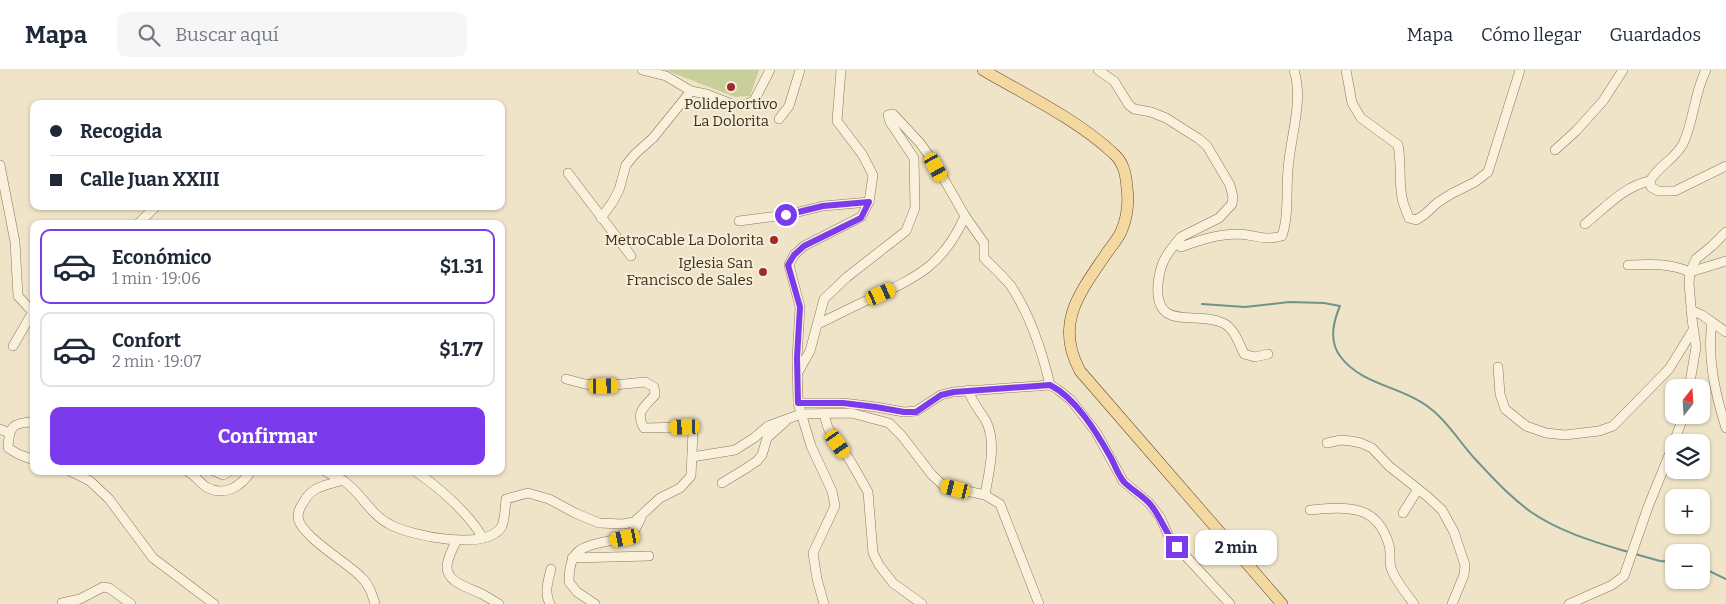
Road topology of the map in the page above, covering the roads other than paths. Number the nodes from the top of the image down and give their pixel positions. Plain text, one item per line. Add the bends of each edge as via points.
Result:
1 (642, 70) edge
2 (770, 70) edge
3 (800, 70) edge
4 (841, 70) edge
5 (983, 70) edge
6 (1098, 70) edge
7 (1294, 70) edge
8 (1346, 70) edge
9 (1520, 70) edge
10 (1623, 70) edge
11 (1706, 70) edge
12 (692, 91) junction
13 (780, 119) dead end
14 (1555, 150) dead end
15 (0, 164) edge
16 (1726, 166) edge
17 (568, 173) dead end
18 (1650, 181) junction
19 (869, 202) junction
20 (152, 210) edge
21 (965, 216) junction
22 (601, 218) junction
23 (142, 220) edge
24 (739, 221) dead end
25 (1585, 224) dead end
26 (1726, 232) edge
27 (1176, 243) junction
28 (631, 256) dead end
29 (1726, 261) edge
30 (1628, 266) dead end
31 (1690, 272) junction
32 (30, 308) edge
33 (1691, 310) junction
34 (30, 317) edge
35 (1712, 322) junction
36 (818, 324) junction
37 (1693, 330) junction
38 (1726, 332) edge
39 (13, 346) dead end
40 (1268, 354) dead end
41 (1498, 366) dead end
42 (797, 374) junction
43 (566, 379) dead end
44 (1691, 379) edge
45 (1050, 385) junction
46 (968, 390) junction
47 (798, 403) junction
48 (801, 414) junction
49 (824, 414) junction
50 (786, 420) junction
51 (30, 422) edge
52 (0, 428) edge
53 (1726, 428) edge
54 (9, 434) junction
55 (1327, 442) dead end
56 (692, 457) junction
57 (30, 458) edge
58 (1665, 465) edge
59 (78, 475) edge
60 (192, 475) edge
61 (247, 475) edge
62 (333, 475) edge
63 (420, 475) edge
64 (342, 480) junction
65 (722, 483) dead end
66 (1418, 489) junction
67 (985, 495) junction
68 (1310, 510) dead end
69 (1403, 513) dead end
70 (642, 515) junction
71 (483, 538) junction
72 (456, 541) junction
73 (648, 556) dead end
74 (572, 558) junction
75 (551, 569) dead end
76 (62, 603) edge
77 (131, 604) edge
78 (214, 604) edge
79 (375, 604) edge
80 (499, 604) edge
81 (550, 604) edge
82 (595, 604) edge
83 (824, 604) edge
84 (922, 604) edge
85 (1039, 604) edge
86 (1230, 604) edge
87 (1282, 604) edge
88 (1414, 604) edge
89 (1452, 604) edge
90 (1569, 604) edge

1 - 12 street via 666,76
2 - 12 street via 754,101 744,105 734,105
3 - 13 street via 789,106
4 - 19 street via 837,121 873,175
5 - 87 main road via 1074,123 1115,154 1126,171 1127,214 1120,232 1079,295 1070,318 1073,358 1080,371
6 - 27 street via 1114,81 1134,109 1166,118 1199,139 1207,146 1230,185 1232,204 1220,218
7 - 27 street via 1298,84 1282,236 1263,239 1240,234 1215,236 1181,247
8 - 9 street via 1352,103 1361,118 1398,145 1403,202 1409,218 1416,220 1488,172
10 - 14 street via 1603,101
11 - 18 street via 1698,86 1684,142
12 - 22 street via 626,165 619,190
15 - 32 street via 14,242 18,296
16 - 18 street via 1675,191 1658,192 1651,187
17 - 22 street
18 - 25 street via 1624,192
19 - 24 street via 823,206
19 - 42 street via 861,218 804,246 788,265 800,307
20 - 23 street
21 - 36 street via 946,250 929,268 908,282
21 - 36 street via 920,143 893,114 888,115 914,158 915,208 906,231 824,299
21 - 45 street via 984,242 984,258 1010,285 1022,304
22 - 28 street
26 - 31 street via 1696,259
27 - 40 street via 1165,255 1159,272 1159,305 1172,316 1224,323 1236,335 1244,354 1255,357
29 - 31 street
30 - 31 street via 1658,263
31 - 33 street
33 - 35 street
33 - 37 street
34 - 39 street
35 - 38 street
35 - 53 street via 1711,366
36 - 42 street via 810,351
37 - 41 street via 1670,369 1612,426 1599,431 1546,433 1526,426 1505,409 1500,394
37 - 44 street via 1696,347
42 - 47 street
43 - 56 street via 604,386 645,382 654,387 655,395 640,413 644,428 685,427 693,432
45 - 46 street
45 - 86 street via 1071,400 1096,432 1123,481 1149,503 1170,539
46 - 47 street via 941,395 916,412 843,403
46 - 67 street via 987,423 992,440
47 - 48 street
48 - 49 street
48 - 50 street
48 - 83 street via 835,506 813,553
49 - 67 street via 851,413 889,423 944,486
49 - 84 street via 828,428 868,492 873,553 879,565 893,582
50 - 56 street via 768,426 735,450
50 - 65 street via 767,438 757,461
51 - 54 street via 12,427
52 - 54 street
54 - 57 street via 8,448
55 - 66 street via 1346,440 1368,445
56 - 70 street via 691,476 680,488 660,498
58 - 90 street via 1624,576 1612,585
59 - 78 street via 90,481 109,499 153,558
60 - 61 street via 206,487 220,492 236,488
62 - 64 street
63 - 71 street via 462,510
64 - 72 street via 389,524 413,533
64 - 79 street via 316,489 305,498 298,519 320,545 363,578
66 - 69 street
66 - 89 street via 1442,510 1464,559 1464,575
67 - 85 street via 1000,504
68 - 88 street via 1346,508 1373,517 1386,534 1392,569
70 - 71 street via 634,522 599,523 549,499 528,493 506,499 501,527
70 - 74 street via 632,533 625,538 589,545
71 - 72 street
72 - 80 street via 448,559 450,575 460,584
73 - 74 street
74 - 82 street via 569,582
75 - 81 street via 546,598
76 - 77 street via 80,599 103,587 110,588

